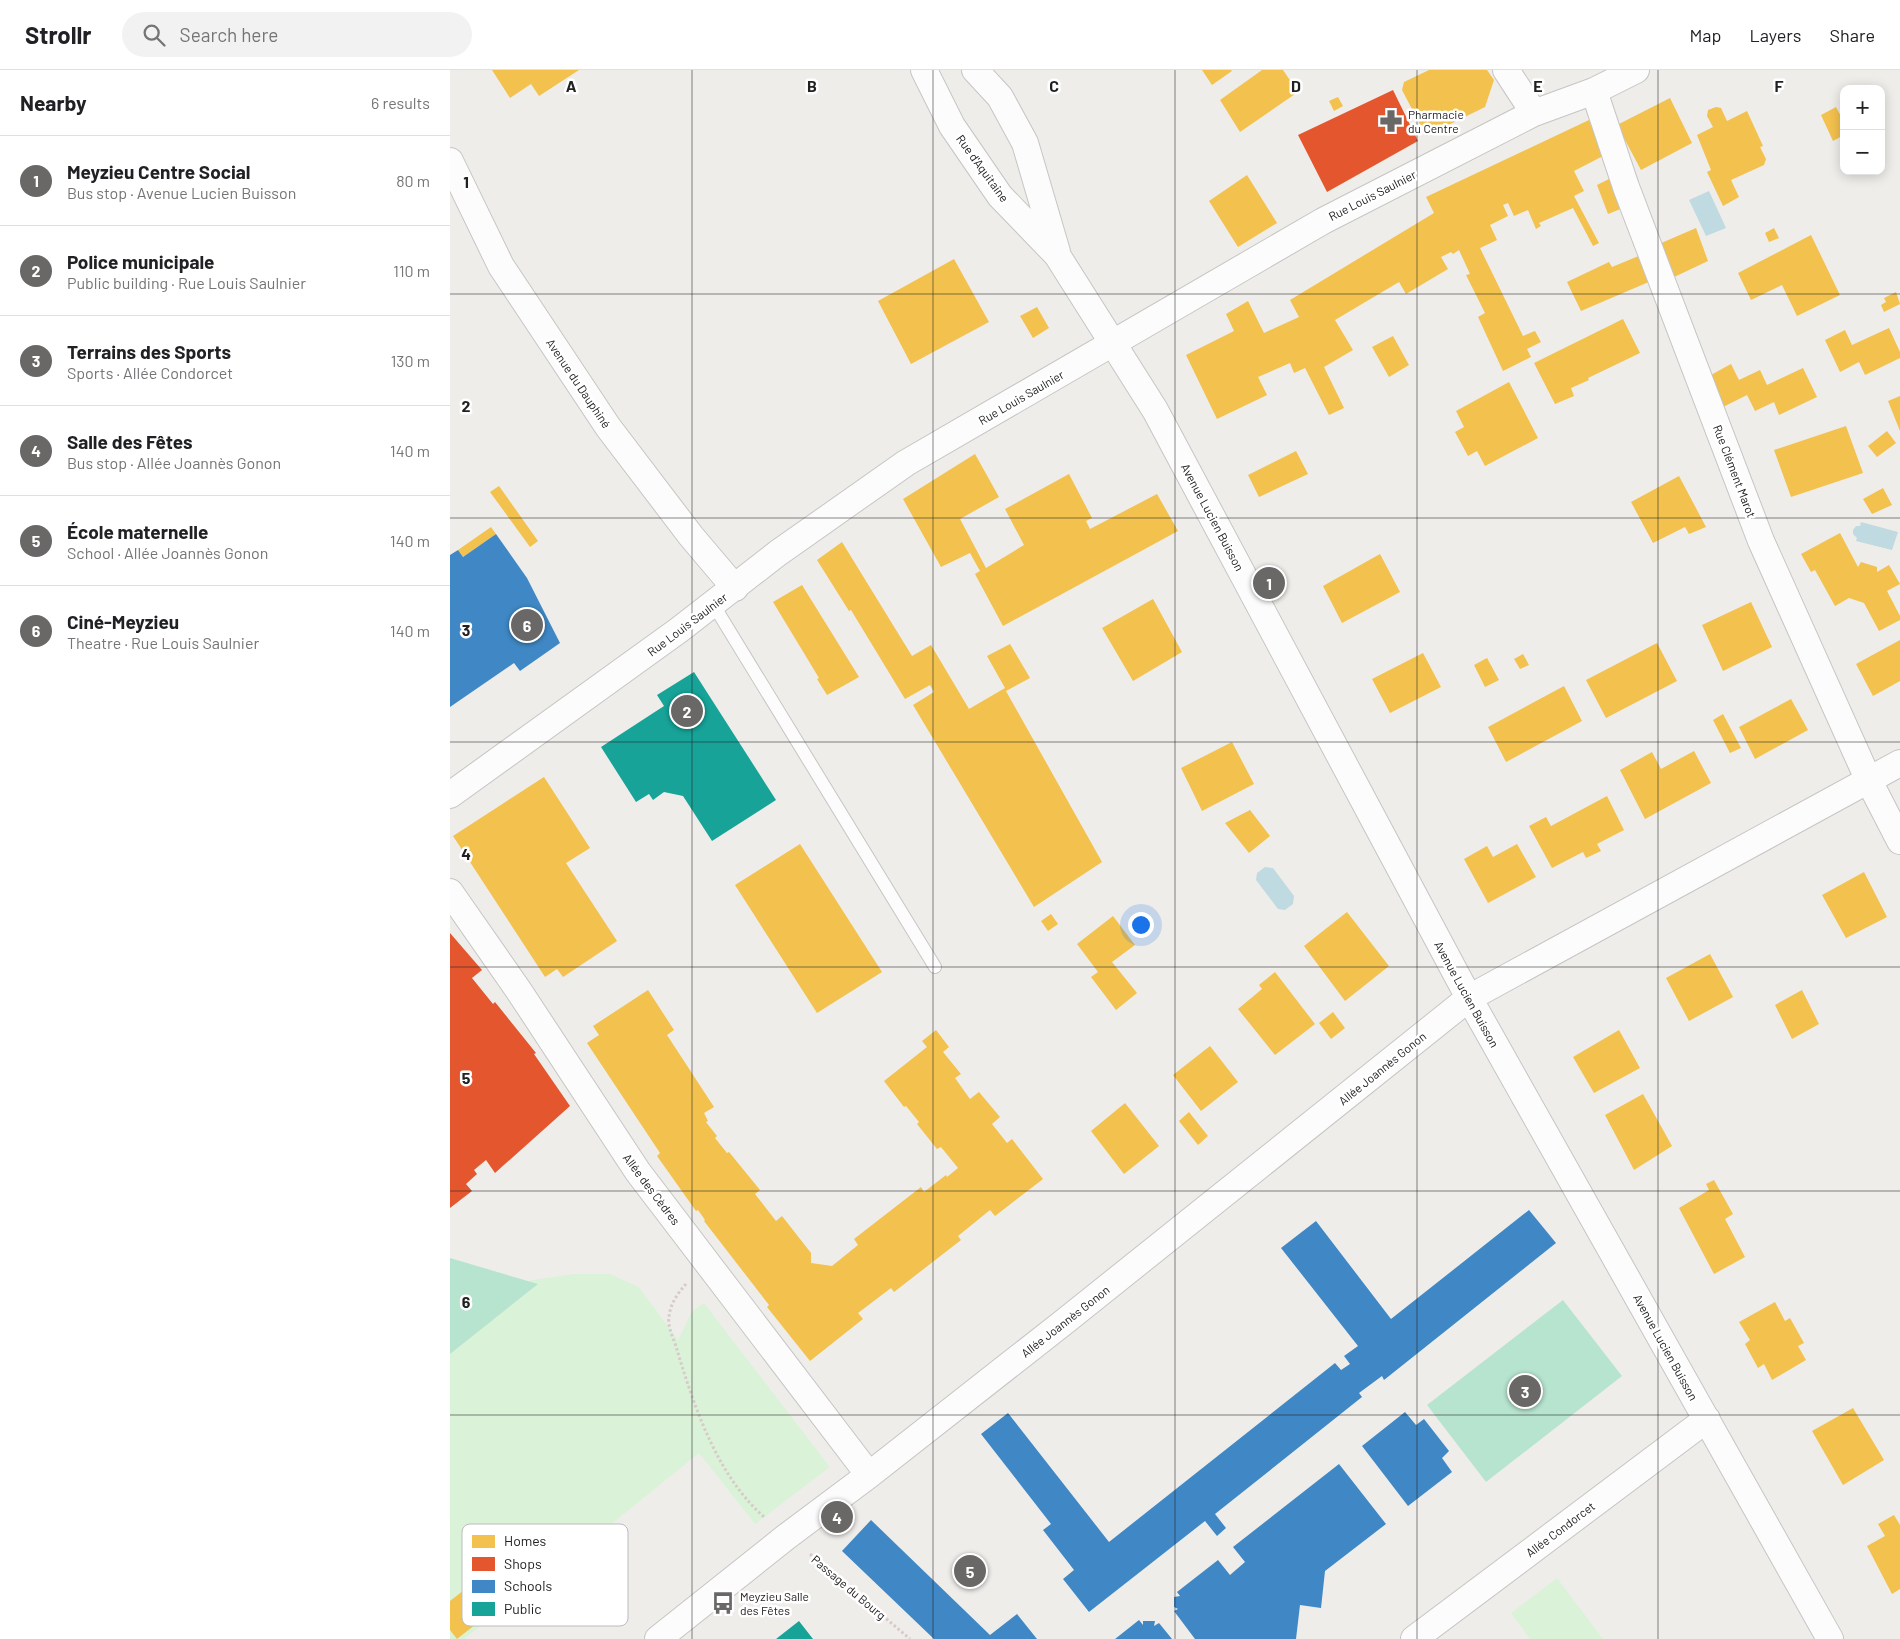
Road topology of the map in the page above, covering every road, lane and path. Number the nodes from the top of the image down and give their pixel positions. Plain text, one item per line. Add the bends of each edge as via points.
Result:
1 (924, 70) edge
2 (975, 70) edge
3 (1506, 70) edge
4 (1636, 70) edge
5 (1594, 91) junction
6 (1534, 113) junction
7 (450, 161) edge
8 (1057, 256) junction
9 (1114, 343) junction
10 (735, 588) junction
11 (713, 604) junction
12 (1900, 763) edge
13 (1868, 779) junction
14 (450, 795) edge
15 (1900, 841) edge
16 (450, 892) edge
17 (935, 967) dead end
18 (1469, 998) junction
19 (706, 1260) junction
20 (1707, 1419) junction
21 (869, 1474) junction
22 (786, 1537) junction
23 (658, 1639) edge
24 (910, 1639) edge
25 (1414, 1639) edge
26 (1830, 1639) edge

1 - 8 street, Rue d'Aquitaine via 952,126 1000,196
2 - 8 street, Rue d'Aquitaine via 1000,97 1026,143
3 - 6 street
4 - 5 street, Rue Louis Saulnier
5 - 6 street, Rue Louis Saulnier
5 - 13 street, Rue Clément Marot via 1626,187 1762,541
6 - 9 street, Rue Louis Saulnier via 1323,221
7 - 10 street, Avenue du Dauphiné via 501,266 608,426 691,536
8 - 9 street, Rue d'Aquitaine
9 - 10 street, Rue Louis Saulnier via 906,463 778,553
9 - 18 street, Avenue Lucien Buisson via 1160,418
10 - 11 street, Rue Louis Saulnier
11 - 14 street, Rue Louis Saulnier
11 - 17 lane
12 - 13 street, Allée Joannès Gonon
13 - 15 street, Rue Clément Marot
13 - 18 street, Allée Joannès Gonon
16 - 19 street, Allée des Cèdres via 638,1172
18 - 20 street, Avenue Lucien Buisson
18 - 21 street, Allée Joannès Gonon
19 - 21 street, Allée des Cèdres
19 - 22 path, Passage du Bourg via 679,1292 668,1319 704,1430 731,1478 752,1506
20 - 25 street, Allée Condorcet
20 - 26 street, Avenue Lucien Buisson
21 - 22 street, Allée Joannès Gonon
22 - 23 street, Allée Joannès Gonon
22 - 24 path, Passage du Bourg

